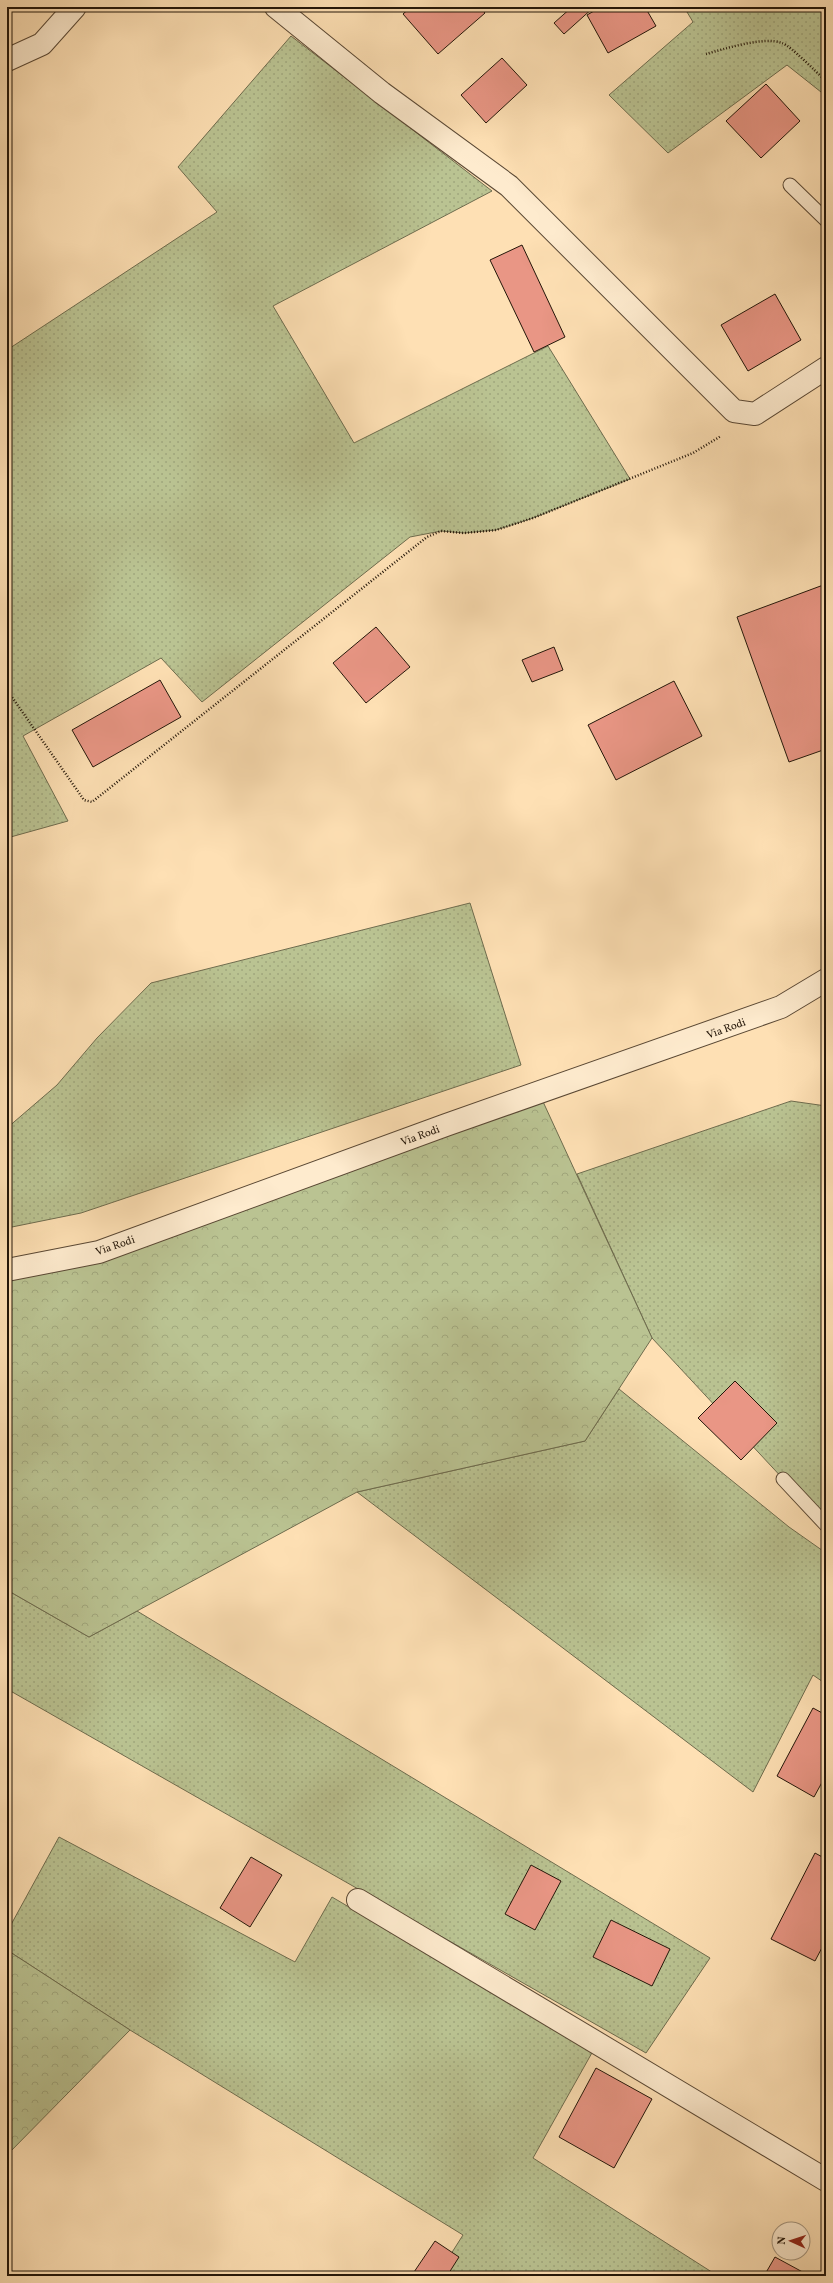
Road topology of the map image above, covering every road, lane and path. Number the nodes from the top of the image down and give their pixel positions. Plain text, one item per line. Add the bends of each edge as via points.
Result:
1 (75, 7) edge
2 (276, 7) edge
3 (706, 54) dead end
4 (7, 60) edge
5 (826, 81) edge
6 (790, 185) dead end
7 (826, 220) edge
8 (826, 368) edge
9 (755, 414) junction
10 (7, 690) edge
11 (826, 980) edge
12 (7, 1270) edge
13 (783, 1478) dead end
14 (826, 1525) edge
15 (358, 1900) dead end
16 (826, 2180) edge

1 - 4 street via 42,44
2 - 9 street via 382,93 509,186 719,399 734,411
3 - 5 path via 734,46 763,42 782,43
6 - 7 lane
8 - 9 street
9 - 10 path via 693,453 533,518 496,530 442,531 427,537 92,802 84,800
11 - 12 street, Via Rodi via 781,1007 446,1125 99,1252
13 - 14 lane
15 - 16 street

